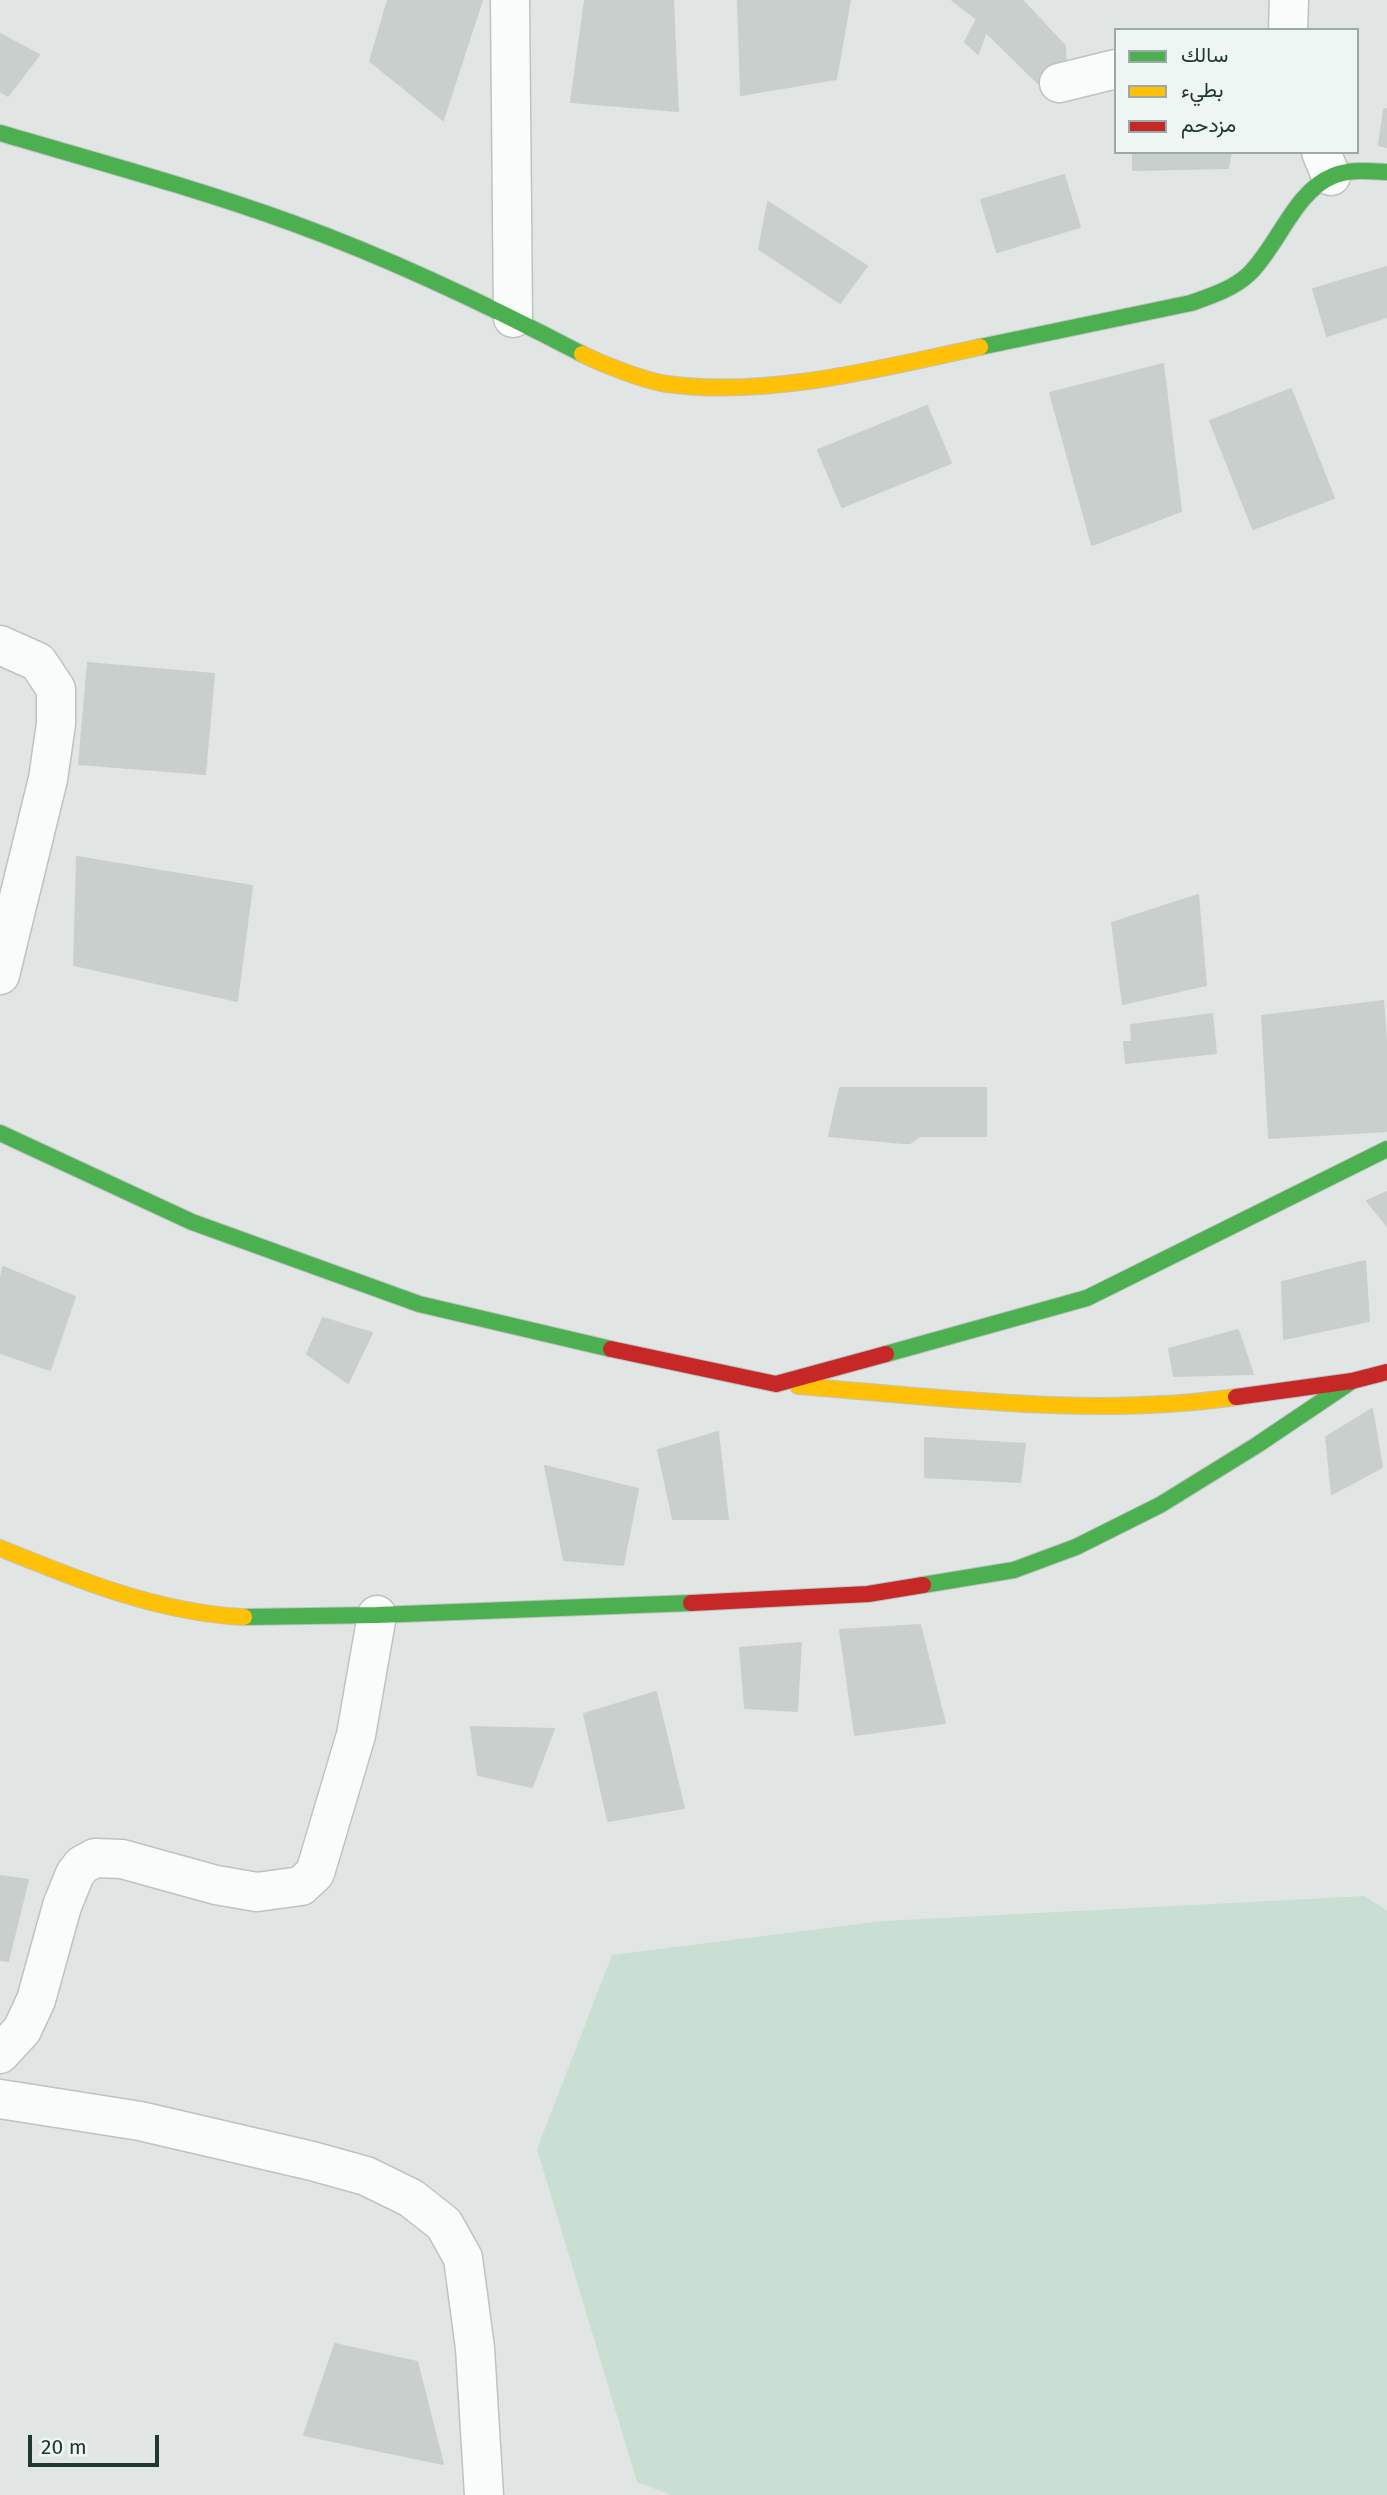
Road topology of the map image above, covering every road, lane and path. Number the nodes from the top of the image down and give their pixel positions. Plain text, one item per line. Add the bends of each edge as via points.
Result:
1 (510, 0) edge
2 (1114, 69) edge
3 (1059, 83) dead end
4 (0, 133) edge
5 (1326, 164) edge
6 (1387, 172) edge
7 (513, 318) junction
8 (0, 645) edge
9 (0, 975) edge
10 (0, 1133) edge
11 (1387, 1149) edge
12 (1387, 1372) edge
13 (1352, 1381) junction
14 (776, 1384) junction
15 (0, 1548) edge
16 (377, 1615) junction
17 (0, 2054) edge
18 (0, 2099) edge
19 (484, 2495) edge

1 - 7 street
2 - 3 street
4 - 7 street via 295,224 414,271
5 - 6 street
5 - 7 street via 1320,184 1294,212 1274,245 1249,274 1224,292 1191,303 844,376 721,389 664,384 594,360
8 - 9 street via 38,662 56,689 48,779
10 - 14 street via 192,1222 419,1304
11 - 14 street via 1087,1298
12 - 13 street
13 - 14 street via 1211,1401 1067,1408
13 - 16 street via 1160,1505 1076,1547 1014,1570 868,1594
15 - 16 street via 99,1588 221,1616
16 - 17 street via 356,1735 315,1873 301,1886 257,1892 122,1859 96,1858 82,1865 62,1906 36,2000 22,2030
18 - 19 street via 140,2121 366,2176 411,2198 444,2224 463,2258 475,2348

